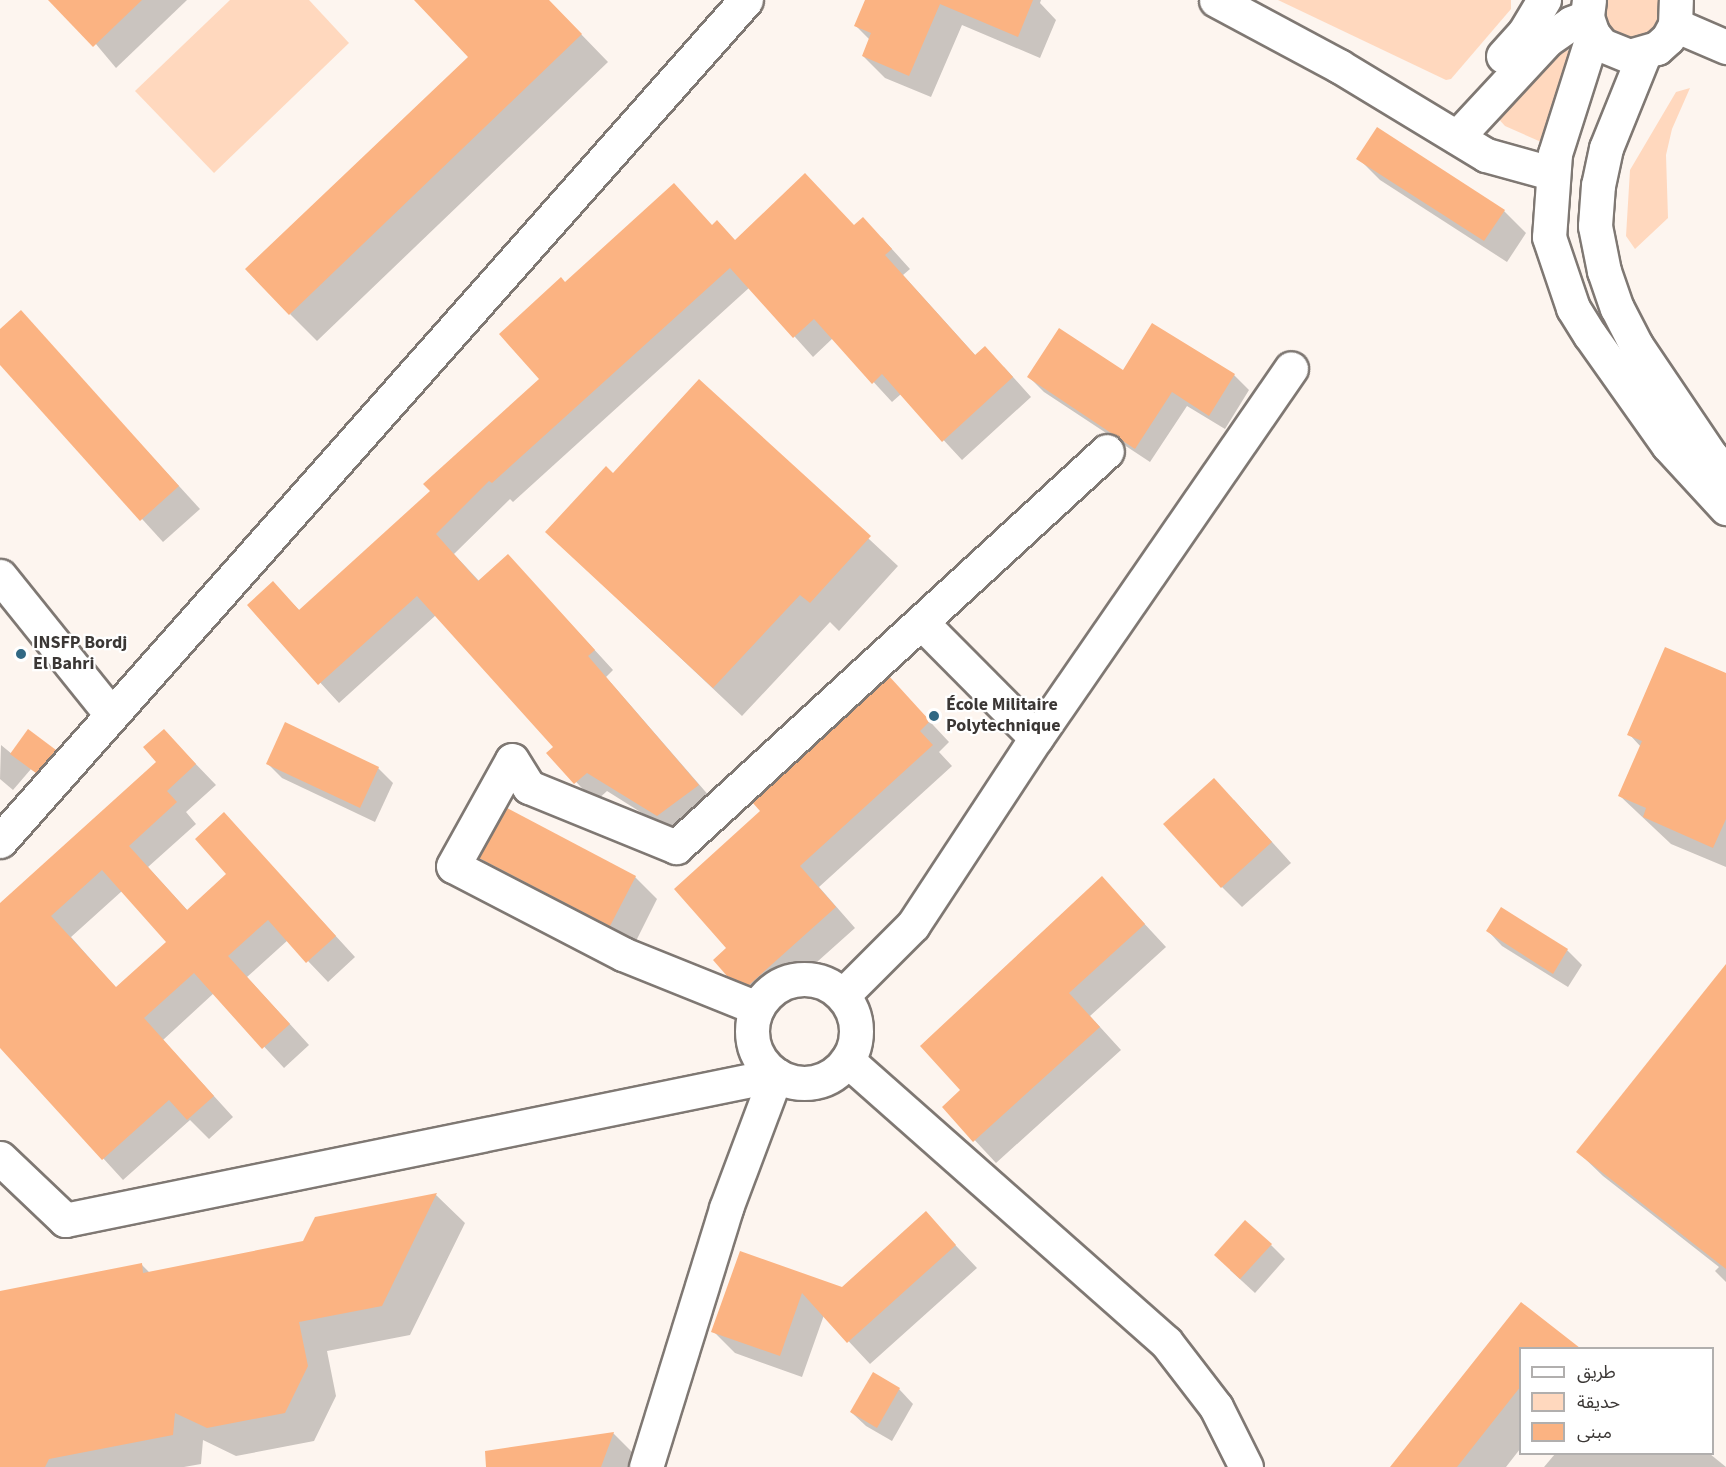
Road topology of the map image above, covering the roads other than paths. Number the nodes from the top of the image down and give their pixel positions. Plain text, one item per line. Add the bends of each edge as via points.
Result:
1 (746, 0) edge
2 (1216, 0) edge
3 (1544, 0) edge
4 (1677, 9) edge
5 (1588, 11) edge
6 (1726, 47) edge
7 (1644, 54) junction
8 (1448, 131) junction
9 (1551, 173) junction
10 (1291, 369) dead end
11 (1107, 451) dead end
12 (1726, 472) edge
13 (1726, 508) edge
14 (0, 576) edge
15 (921, 622) junction
16 (111, 714) junction
17 (1036, 738) junction
18 (0, 840) edge
19 (843, 995) junction
20 (757, 1008) junction
21 (847, 1060) junction
22 (776, 1075) junction
23 (0, 1158) edge
24 (646, 1467) edge
25 (1246, 1467) edge

1 - 16 street
2 - 8 street
3 - 8 street via 1524,33
4 - 6 street
4 - 7 street via 1658,48
5 - 7 street via 1615,53
5 - 8 street via 1547,40
5 - 9 street
7 - 12 street via 1606,148 1595,226 1604,271 1636,345
8 - 9 street via 1502,161
9 - 13 street via 1549,237 1574,308 1668,445
10 - 17 street
11 - 15 street
14 - 16 street
15 - 17 street
15 - 20 street via 676,847 529,787 512,760 453,866 623,954
16 - 18 street
17 - 19 street via 913,925
19 - 20 street via 830,985 797,979 767,993
19 - 21 street via 856,1027
20 - 22 street via 752,1040 758,1056
21 - 22 street via 833,1074 814,1082 794,1082
21 - 25 street via 1166,1342 1216,1407
22 - 23 street via 65,1220
22 - 24 street via 726,1208

